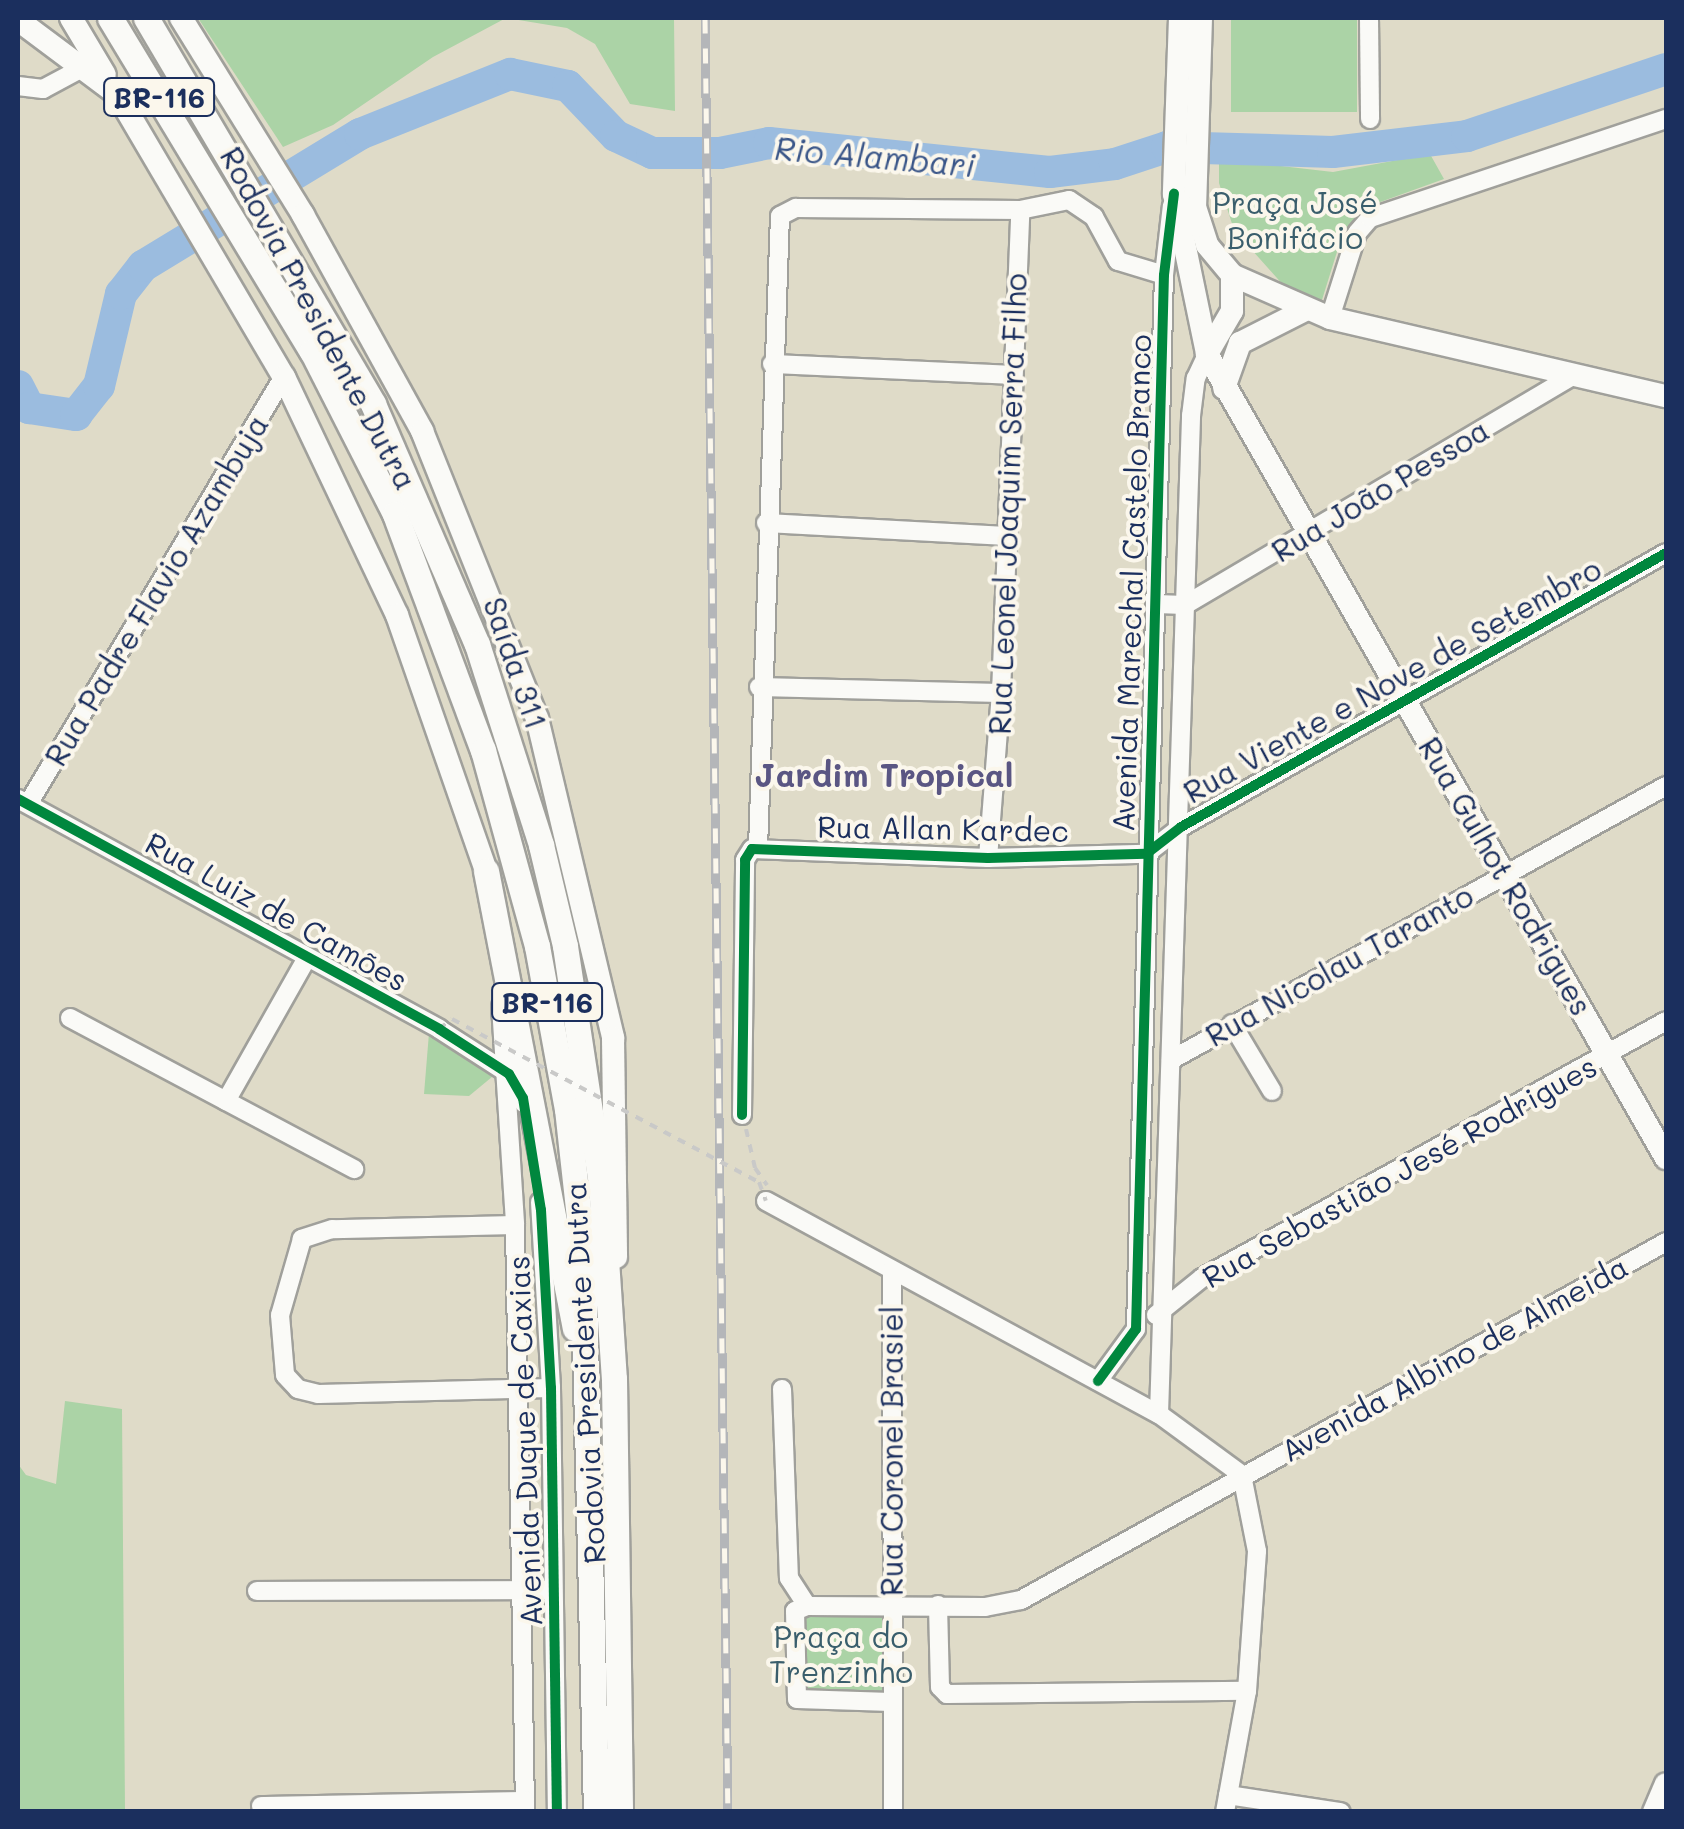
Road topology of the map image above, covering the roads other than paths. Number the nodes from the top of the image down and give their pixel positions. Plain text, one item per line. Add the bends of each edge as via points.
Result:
1 (71, 18) edge
2 (110, 18) edge
3 (146, 18) edge
4 (180, 18) edge
5 (1180, 18) edge
6 (1202, 18) edge
7 (1369, 18) edge
8 (18, 20) edge
9 (86, 66) junction
10 (18, 86) edge
11 (117, 94) junction
12 (1186, 96) junction
13 (1370, 119) dead end
14 (1666, 119) edge
15 (1180, 181) junction
16 (1020, 210) junction
17 (1164, 275) junction
18 (1232, 275) junction
19 (1305, 310) junction
20 (1330, 318) junction
21 (1208, 354) junction
22 (772, 364) junction
23 (1011, 375) junction
24 (1574, 375) junction
25 (284, 377) junction
26 (1224, 388) junction
27 (1666, 396) edge
28 (766, 523) junction
29 (1310, 530) junction
30 (1007, 536) junction
31 (1666, 553) edge
32 (1156, 604) junction
33 (1185, 604) junction
34 (759, 686) junction
35 (1002, 693) junction
36 (1404, 702) junction
37 (1666, 786) edge
38 (23, 801) edge
39 (1180, 827) junction
40 (752, 854) junction
41 (1146, 854) junction
42 (988, 858) junction
43 (486, 871) junction
44 (1504, 873) junction
45 (308, 958) junction
46 (70, 1018) dead end
47 (1666, 1021) edge
48 (1232, 1024) junction
49 (1610, 1054) junction
50 (1171, 1060) junction
51 (509, 1074) junction
52 (1272, 1092) dead end
53 (226, 1101) junction
54 (742, 1115) road end
55 (1666, 1158) edge
56 (354, 1169) dead end
57 (766, 1202) road end
58 (514, 1225) junction
59 (1666, 1242) edge
60 (892, 1270) junction
61 (1163, 1310) junction
62 (1136, 1329) junction
63 (614, 1379) junction
64 (1098, 1382) junction
65 (519, 1388) junction
66 (550, 1388) junction
67 (782, 1389) dead end
68 (590, 1391) junction
69 (1160, 1414) junction
70 (1242, 1474) junction
71 (521, 1588) junction
72 (553, 1590) junction
73 (256, 1591) dead end
74 (890, 1604) junction
75 (938, 1605) junction
76 (807, 1606) junction
77 (1247, 1691) junction
78 (891, 1702) junction
79 (1666, 1784) edge
80 (1227, 1803) edge
81 (261, 1806) dead end
82 (525, 1806) edge
83 (557, 1812) edge
84 (596, 1812) edge
85 (620, 1812) edge
86 (893, 1812) edge
87 (1341, 1812) edge
88 (1654, 1812) edge

1 - 11 main road
2 - 68 highway, Rodovia Presidente Dutra / BR-116 via 252,250 395,514 483,750 537,946 567,1109
3 - 63 highway, Rodovia Presidente Dutra / BR-116 via 373,404 432,533 519,770 566,946 590,1096
4 - 63 main road, Saída 311 via 303,215 422,431 537,718 613,1038 619,1126
5 - 12 main road
6 - 12 main road
7 - 13 street
8 - 9 main road
9 - 10 street via 43,89
9 - 11 main road
11 - 25 main road
12 - 15 main road, Avenida Marechal Castelo Branco
14 - 20 street via 1370,218 1356,233
15 - 17 street, Avenida Marechal Castelo Branco
15 - 18 main road, Avenida Marechal Castelo Branco via 1201,234
15 - 21 main road, Rua Gulhot Rodrigues
16 - 17 street via 1042,200 1083,205 1118,261
16 - 22 street via 796,208 780,216
16 - 23 street, Rua Leonel Joaquim Serra Filho
17 - 32 street, Avenida Marechal Castelo Branco
18 - 19 main road
18 - 21 main road via 1232,311
19 - 20 main road
19 - 26 main road via 1240,343
20 - 24 main road
21 - 26 main road, Rua Gulhot Rodrigues
21 - 33 street, Avenida Marechal Castelo Branco via 1192,400
22 - 23 street
22 - 28 street
23 - 30 street, Rua Leonel Joaquim Serra Filho
24 - 27 main road
24 - 29 street, Rua João Pessoa
25 - 38 street, Rua Padre Flavio Azambuja
25 - 43 main road via 397,616
26 - 29 main road, Rua Gulhot Rodrigues
28 - 30 street
28 - 34 street
29 - 33 street, Rua João Pessoa
29 - 36 main road, Rua Gulhot Rodrigues
30 - 35 street, Rua Leonel Joaquim Serra Filho
31 - 36 street, Rua Viente e Nove de Setembro
32 - 33 street
32 - 41 street, Avenida Marechal Castelo Branco
33 - 39 street, Avenida Marechal Castelo Branco
34 - 35 street
34 - 40 street
35 - 42 street, Rua Leonel Joaquim Serra Filho
36 - 39 street, Rua Viente e Nove de Setembro
36 - 44 main road, Rua Gulhot Rodrigues
37 - 44 street, Rua Nicolau Taranto
38 - 45 street, Rua Luiz de Camões
39 - 41 street, Rua Viente e Nove de Setembro
39 - 50 street, Avenida Marechal Castelo Branco
40 - 42 street, Rua Allan Kardec
40 - 54 street
41 - 42 street, Rua Allan Kardec
41 - 62 street, Avenida Marechal Castelo Branco
43 - 51 street, Avenida Duque de Caxias
43 - 68 highway
44 - 48 street, Rua Nicolau Taranto
44 - 49 main road, Rua Gulhot Rodrigues
45 - 51 street, Rua Luiz de Camões
45 - 53 street
46 - 53 street
47 - 49 street, Rua Sebastião Jesé Rodrigues
48 - 50 street, Rua Nicolau Taranto
48 - 52 street
49 - 55 main road, Rua Gulhot Rodrigues
49 - 61 street, Rua Sebastião Jesé Rodrigues via 1202,1278
50 - 61 street, Avenida Marechal Castelo Branco
51 - 58 street, Avenida Duque de Caxias
51 - 66 street, Avenida Duque de Caxias via 523,1098 534,1146
53 - 56 street
57 - 60 street
58 - 65 street, Avenida Duque de Caxias
58 - 65 street via 332,1229 302,1239 280,1315 285,1375 298,1389 318,1394
59 - 70 street, Avenida Albino de Almeida
60 - 64 street
60 - 74 street, Rua Coronel Brasiel
61 - 62 street, Rua Sebastião Jesé Rodrigues
61 - 69 street, Avenida Marechal Castelo Branco
62 - 64 street
63 - 85 highway, Rodovia Presidente Dutra / BR-116
64 - 69 street
65 - 66 street
65 - 71 street, Avenida Duque de Caxias
66 - 72 street, Avenida Duque de Caxias
67 - 76 street via 789,1578
68 - 84 highway, Rodovia Presidente Dutra / BR-116
69 - 70 street
70 - 75 street, Avenida Albino de Almeida via 1021,1600
70 - 77 street via 1257,1551
71 - 72 street
71 - 73 street
71 - 82 street, Avenida Duque de Caxias
72 - 83 street, Avenida Duque de Caxias
74 - 75 street, Avenida Albino de Almeida
74 - 76 street, Avenida Albino de Almeida
74 - 78 street, Rua Coronel Brasiel
75 - 77 street via 940,1687 947,1694
76 - 78 street via 793,1616 797,1700
77 - 80 street
78 - 86 street, Rua Coronel Brasiel
79 - 88 main road
80 - 87 street
81 - 82 street

